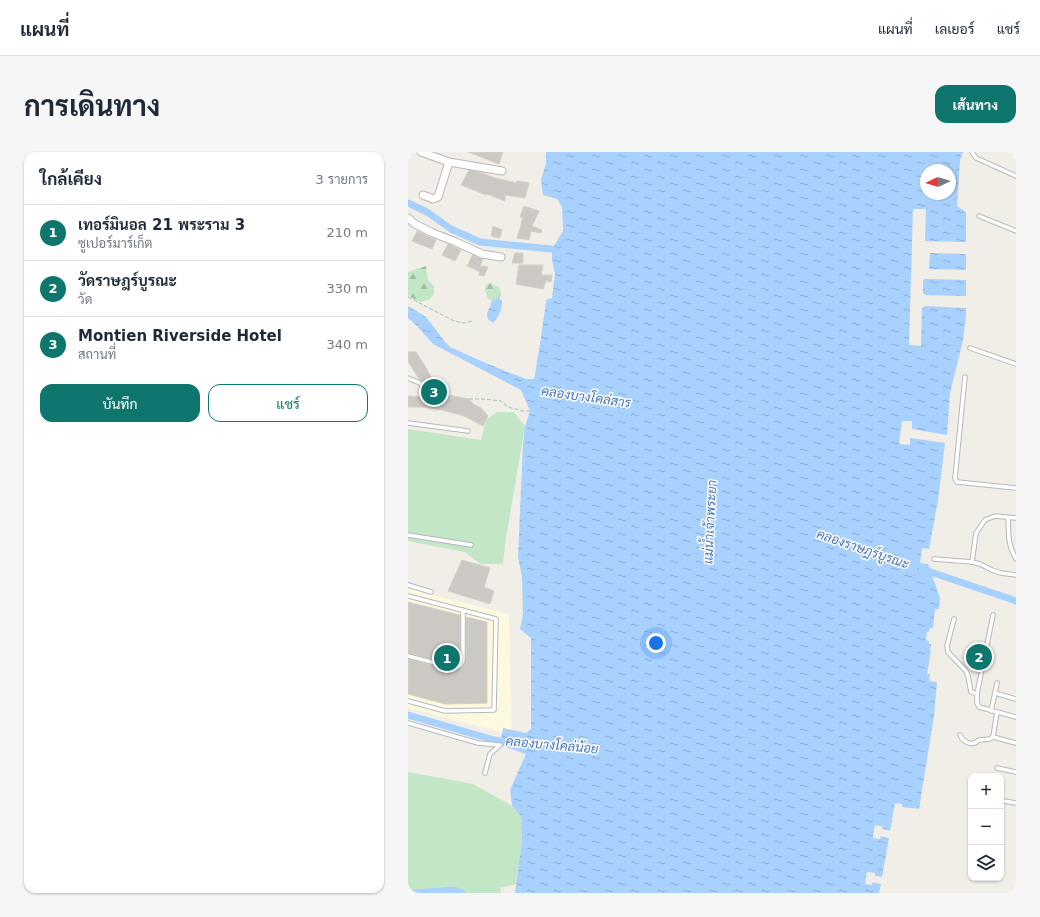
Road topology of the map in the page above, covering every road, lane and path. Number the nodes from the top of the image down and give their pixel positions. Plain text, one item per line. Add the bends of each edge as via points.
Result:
1 (421, 152) edge
2 (972, 152) edge
3 (449, 162) junction
4 (502, 171) dead end
5 (1016, 176) edge
6 (422, 195) dead end
7 (978, 216) dead end
8 (408, 218) edge
9 (1016, 231) edge
10 (501, 257) dead end
11 (408, 297) edge
12 (472, 321) dead end
13 (970, 348) dead end
14 (1016, 364) edge
15 (965, 377) dead end
16 (408, 378) edge
17 (424, 390) dead end
18 (469, 399) dead end
19 (530, 411) dead end
20 (408, 423) edge
21 (468, 431) dead end
22 (1016, 488) edge
23 (1008, 518) junction
24 (1016, 518) edge
25 (408, 535) edge
26 (471, 545) dead end
27 (934, 559) dead end
28 (1016, 559) edge
29 (972, 562) junction
30 (1016, 575) edge
31 (408, 585) edge
32 (431, 592) dead end
33 (408, 596) edge
34 (463, 610) junction
35 (993, 615) dead end
36 (954, 619) dead end
37 (408, 656) edge
38 (997, 683) dead end
39 (995, 693) junction
40 (977, 694) junction
41 (1016, 699) edge
42 (408, 701) edge
43 (991, 710) junction
44 (997, 712) junction
45 (1016, 717) edge
46 (408, 723) edge
47 (960, 735) dead end
48 (993, 737) junction
49 (1016, 743) edge
50 (996, 768) dead end
51 (1016, 772) edge
52 (485, 773) dead end
53 (1004, 802) dead end
54 (1016, 803) edge

1 - 3 street
2 - 5 lane via 976,158
3 - 4 street
3 - 6 street via 438,197 433,199
7 - 9 lane
8 - 10 street via 433,233 482,254
11 - 12 path via 454,321
13 - 14 lane
15 - 22 lane via 955,478 958,482
16 - 17 lane via 420,383
18 - 19 path via 501,401 508,407
20 - 21 lane
23 - 24 lane
23 - 28 lane via 1009,543
23 - 29 lane via 995,516 985,520 976,533
25 - 26 lane
27 - 29 lane
29 - 30 lane via 1001,573
31 - 32 lane
33 - 34 lane
34 - 37 lane via 463,661 460,666 455,668
34 - 42 lane via 496,619 494,710 445,711
35 - 40 lane
36 - 40 lane via 947,646 948,652 966,671 971,692
38 - 39 lane
39 - 41 lane
39 - 43 lane
40 - 43 lane via 979,707
43 - 44 lane
44 - 45 lane
44 - 48 lane
46 - 52 lane via 478,743 500,745 490,754
47 - 48 lane via 966,742 974,743
48 - 49 lane
50 - 51 lane
53 - 54 lane

